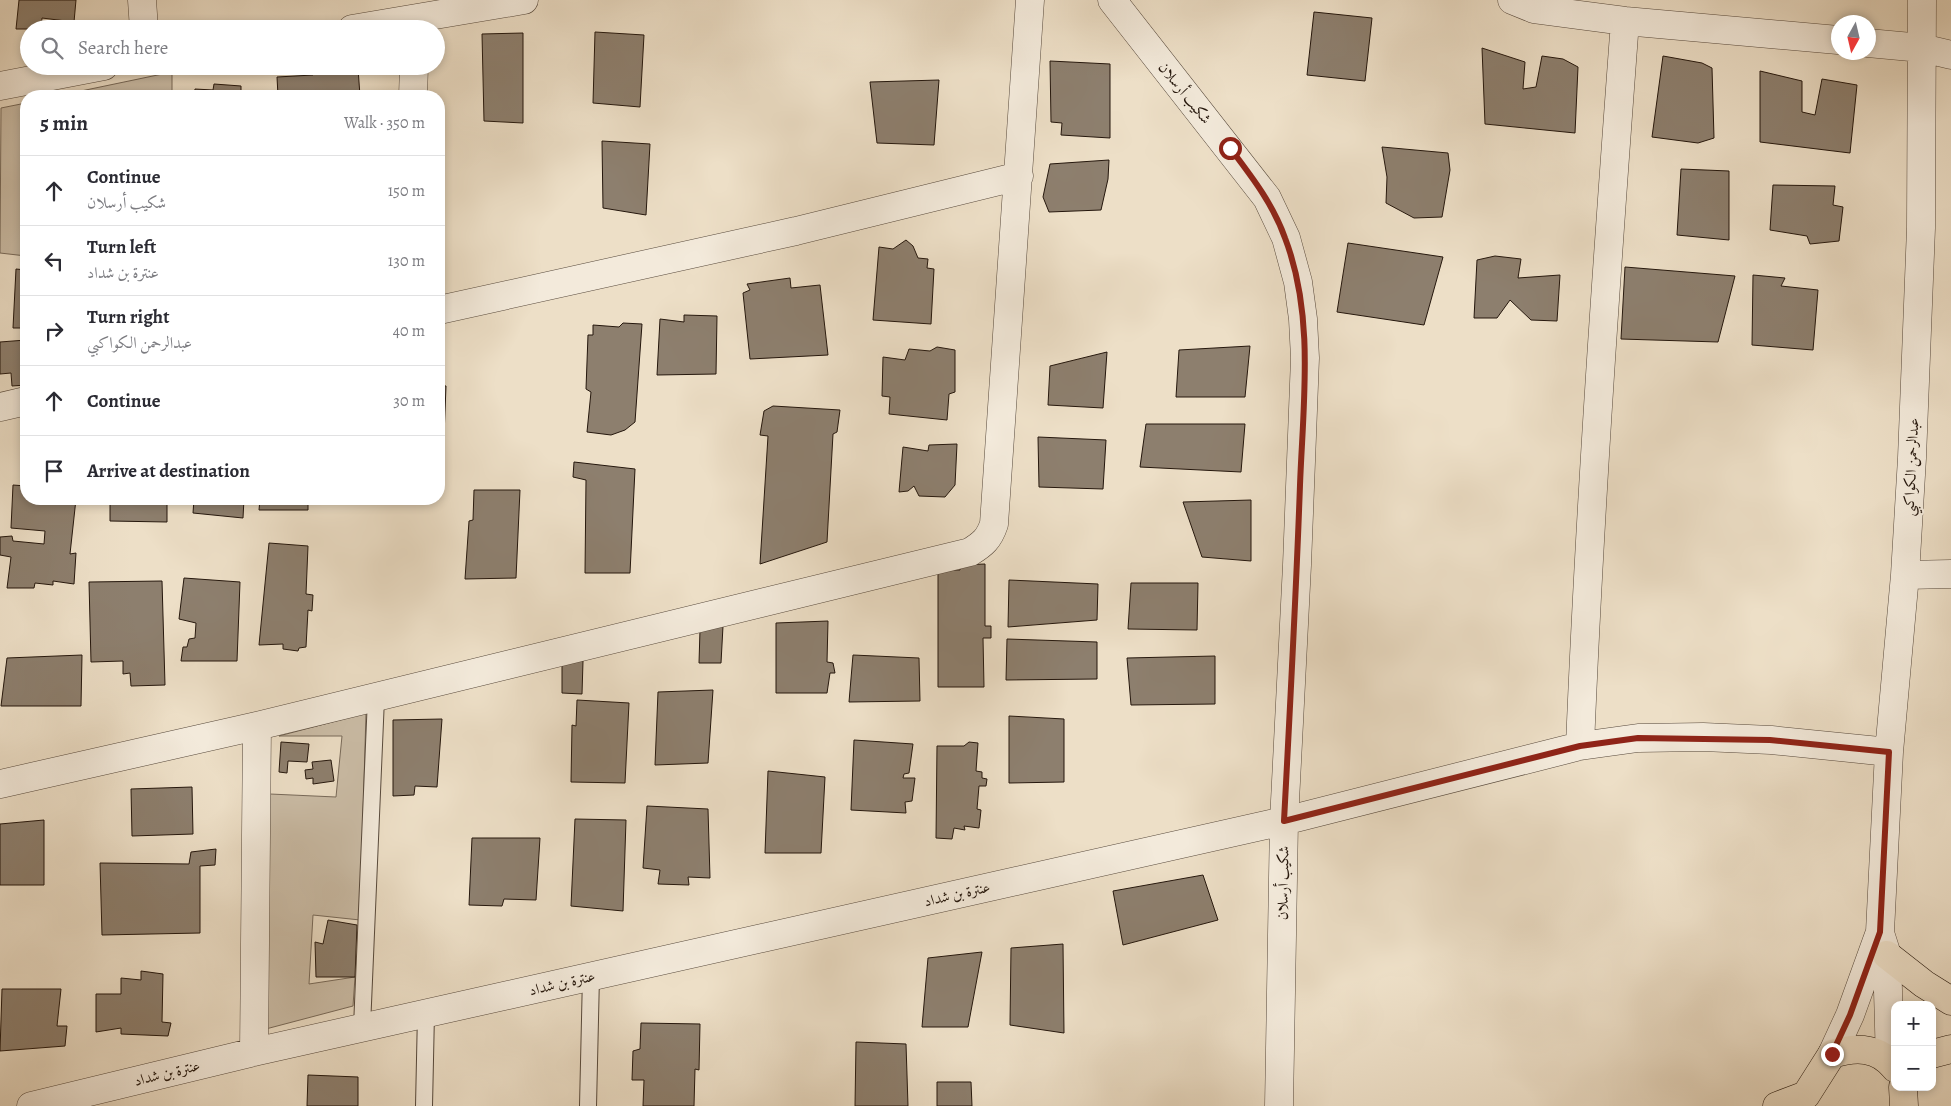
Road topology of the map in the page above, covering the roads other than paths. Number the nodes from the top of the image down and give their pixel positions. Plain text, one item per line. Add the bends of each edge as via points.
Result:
1 (142, 0) edge
2 (524, 0) edge
3 (1030, 0) edge
4 (1112, 0) edge
5 (1512, 0) edge
6 (1922, 0) edge
7 (143, 20) edge
8 (433, 20) edge
9 (1625, 20) junction
10 (1831, 39) edge
11 (1876, 44) edge
12 (1922, 48) junction
13 (1951, 55) edge
14 (57, 75) edge
15 (414, 75) edge
16 (0, 86) edge
17 (413, 90) edge
18 (1019, 176) junction
19 (445, 309) edge
20 (20, 402) edge
21 (0, 407) edge
22 (1951, 574) edge
23 (1905, 575) junction
24 (376, 698) junction
25 (257, 726) junction
26 (1580, 746) junction
27 (1889, 752) junction
28 (0, 784) edge
29 (1284, 821) junction
30 (1883, 944) junction
31 (590, 976) junction
32 (1951, 1002) edge
33 (426, 1014) junction
34 (362, 1028) junction
35 (1893, 1046) edge
36 (1951, 1049) edge
37 (254, 1052) junction
38 (1936, 1053) edge
39 (1832, 1054) junction
40 (1891, 1067) edge
41 (1900, 1091) edge
42 (1806, 1101) edge
43 (31, 1106) edge
44 (424, 1106) edge
45 (588, 1106) edge
46 (1279, 1106) edge
47 (1777, 1106) edge
48 (1904, 1106) edge

1 - 7 street
2 - 8 street
3 - 18 street
4 - 29 street, شكيب أرسلان via 1267,198 1286,238 1298,282 1305,358
5 - 9 street via 1534,9
6 - 12 street, عبدالرحمن الكواكبي
9 - 10 street
9 - 26 street via 1588,551
11 - 12 street
12 - 13 street
12 - 23 street, عبدالرحمن الكواكبي via 1921,228
14 - 16 street
15 - 17 street
18 - 19 street via 796,231
18 - 24 street via 994,524 983,545 970,552
20 - 21 street
22 - 23 street
23 - 27 street, عبدالرحمن الكواكبي
24 - 25 street
24 - 34 lane
25 - 28 street
25 - 37 street
26 - 27 street, عنترة بن شداد via 1638,738 1703,737
26 - 29 street, عنترة بن شداد
27 - 30 street, عبدالرحمن الكواكبي
29 - 31 street, عنترة بن شداد
29 - 46 street, شكيب أرسلان
30 - 32 main road
30 - 35 street
30 - 39 street
31 - 33 street, عنترة بن شداد
31 - 45 lane
33 - 34 street, عنترة بن شداد
33 - 44 lane
34 - 37 street, عنترة بن شداد
36 - 38 main road
37 - 43 street, عنترة بن شداد
39 - 40 main road via 1852,1048 1872,1051
39 - 42 main road
41 - 48 main road
42 - 47 main road

